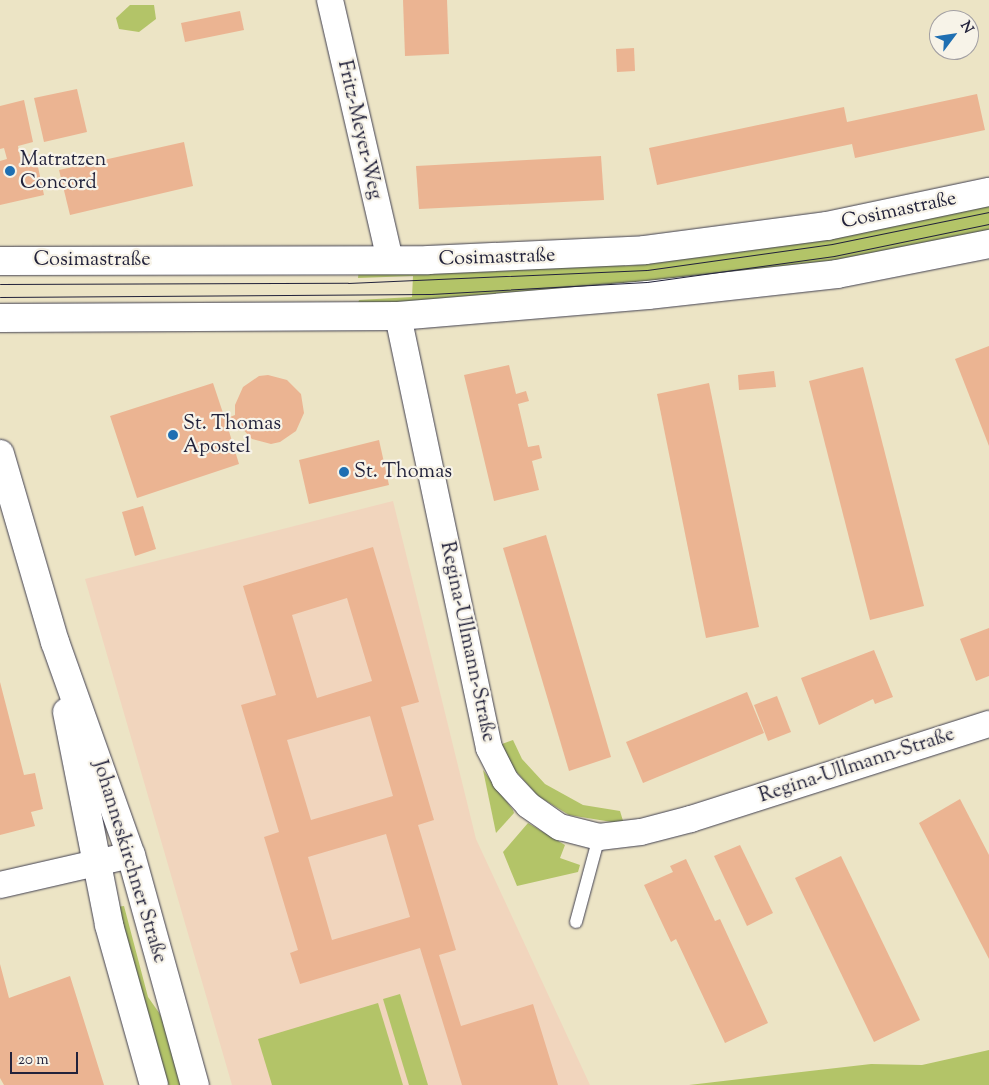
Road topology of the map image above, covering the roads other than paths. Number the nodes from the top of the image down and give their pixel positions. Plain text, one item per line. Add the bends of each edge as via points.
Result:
1 (330, 0) edge
2 (989, 192) edge
3 (989, 244) edge
4 (390, 260) junction
5 (0, 261) edge
6 (398, 316) junction
7 (0, 318) edge
8 (0, 454) edge
9 (55, 642) junction
10 (989, 724) edge
11 (599, 837) junction
12 (131, 855) junction
13 (95, 863) junction
14 (0, 885) edge
15 (576, 922) dead end
16 (154, 1085) edge
17 (195, 1085) edge

1 - 4 street, Fritz-Meyer-Weg
2 - 4 main road, Cosimastraße via 827,226 645,250 537,257
3 - 6 main road via 837,274 648,295
4 - 5 main road, Cosimastraße
6 - 7 main road
6 - 11 street, Regina-Ullmann-Straße via 489,748 505,780 528,805 560,827
8 - 9 main road, Johanneskirchner Straße
9 - 12 main road, Johanneskirchner Straße
9 - 13 main road, Johanneskirchner Straße
10 - 11 street, Regina-Ullmann-Straße via 691,819 641,832
11 - 15 lane
12 - 13 street
12 - 17 main road, Johanneskirchner Straße
13 - 14 street
13 - 16 main road, Johanneskirchner Straße

